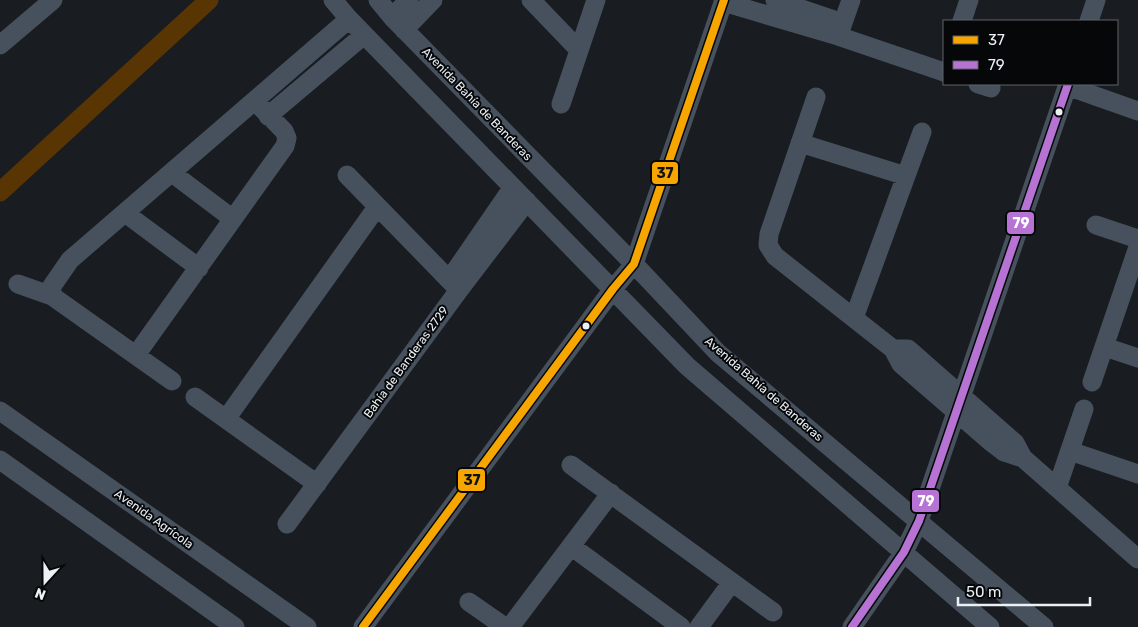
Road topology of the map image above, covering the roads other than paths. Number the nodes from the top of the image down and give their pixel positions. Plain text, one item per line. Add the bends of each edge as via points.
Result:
1 (53, 0) edge
2 (333, 0) edge
3 (378, 0) edge
4 (409, 0) edge
5 (434, 0) edge
6 (531, 0) edge
7 (596, 0) edge
8 (775, 0) edge
9 (851, 0) edge
10 (969, 0) edge
11 (1096, 0) edge
12 (724, 1) edge
13 (349, 19) junction
14 (962, 20) edge
15 (1089, 20) edge
16 (398, 23) junction
17 (841, 29) junction
18 (4, 34) edge
19 (364, 35) junction
20 (579, 50) junction
21 (943, 72) edge
22 (1067, 85) edge
23 (816, 98) dead end
24 (256, 101) junction
25 (560, 104) dead end
26 (1138, 111) edge
27 (268, 116) junction
28 (922, 132) dead end
29 (800, 143) junction
30 (172, 172) junction
31 (347, 175) dead end
32 (906, 176) junction
33 (513, 187) junction
34 (527, 201) junction
35 (378, 207) junction
36 (125, 213) junction
37 (233, 219) junction
38 (1096, 225) dead end
39 (1138, 239) edge
40 (1138, 247) edge
41 (634, 264) junction
42 (199, 268) junction
43 (18, 284) dead end
44 (454, 285) junction
45 (613, 289) junction
46 (52, 296) junction
47 (854, 318) junction
48 (1104, 347) junction
49 (136, 355) junction
50 (1138, 358) edge
51 (172, 381) dead end
52 (1092, 382) dead end
53 (195, 397) dead end
54 (959, 404) junction
55 (1084, 409) dead end
56 (0, 411) edge
57 (226, 419) junction
58 (1070, 451) junction
59 (0, 460) edge
60 (571, 465) dead end
61 (1138, 474) edge
62 (317, 484) junction
63 (1057, 488) junction
64 (611, 494) junction
65 (919, 521) junction
66 (287, 524) dead end
67 (571, 546) junction
68 (904, 552) junction
69 (1138, 559) edge
70 (732, 582) junction
71 (469, 602) dead end
72 (773, 612) dead end
73 (235, 627) edge
74 (307, 627) edge
75 (363, 627) edge
76 (505, 627) edge
77 (510, 627) edge
78 (681, 627) edge
79 (699, 627) edge
80 (852, 627) edge
81 (990, 627) edge
82 (1044, 627) edge

1 - 18 street
2 - 13 street
3 - 16 street, Avenida Bahía de Banderas
4 - 16 street
5 - 16 street
6 - 20 street
7 - 20 street
8 - 17 street
9 - 17 street
10 - 14 street
11 - 15 street
12 - 17 street
12 - 41 street
13 - 19 street
13 - 24 street
16 - 41 street, Avenida Bahía de Banderas
17 - 21 street
19 - 27 street
19 - 33 street
20 - 25 street
22 - 26 street
22 - 54 street
23 - 29 street
24 - 27 street
24 - 30 street
27 - 37 street via 284,131 287,138 285,146
28 - 32 street
29 - 32 street
29 - 47 street via 768,245 775,256
30 - 36 street
30 - 37 street
31 - 35 street
32 - 47 street
33 - 34 street
33 - 44 street
34 - 44 street, Bahía de Banderas 2729
34 - 45 street
35 - 44 street
35 - 57 street
36 - 42 street
36 - 46 street via 70,260 52,286
37 - 42 street
38 - 39 street
40 - 48 street
41 - 45 street
41 - 65 street, Avenida Bahía de Banderas via 718,353
42 - 49 street
43 - 46 street
44 - 62 street, Bahía de Banderas 2729
45 - 68 street via 687,366
45 - 75 street
46 - 49 street
47 - 54 street via 893,348 908,349
48 - 50 street
48 - 52 street
49 - 51 street
53 - 57 street
54 - 63 street via 1015,443 1023,458
54 - 65 street
55 - 58 street
56 - 74 street, Avenida Agrícola
57 - 62 street
58 - 61 street
58 - 63 street
59 - 73 street
60 - 64 street
62 - 66 street, Bahía de Banderas 2729
63 - 69 street
64 - 67 street
64 - 70 street
65 - 68 street
65 - 82 street, Avenida Bahía de Banderas
67 - 77 street
67 - 78 street
68 - 80 street
68 - 81 street
70 - 72 street
70 - 79 street
71 - 76 street

